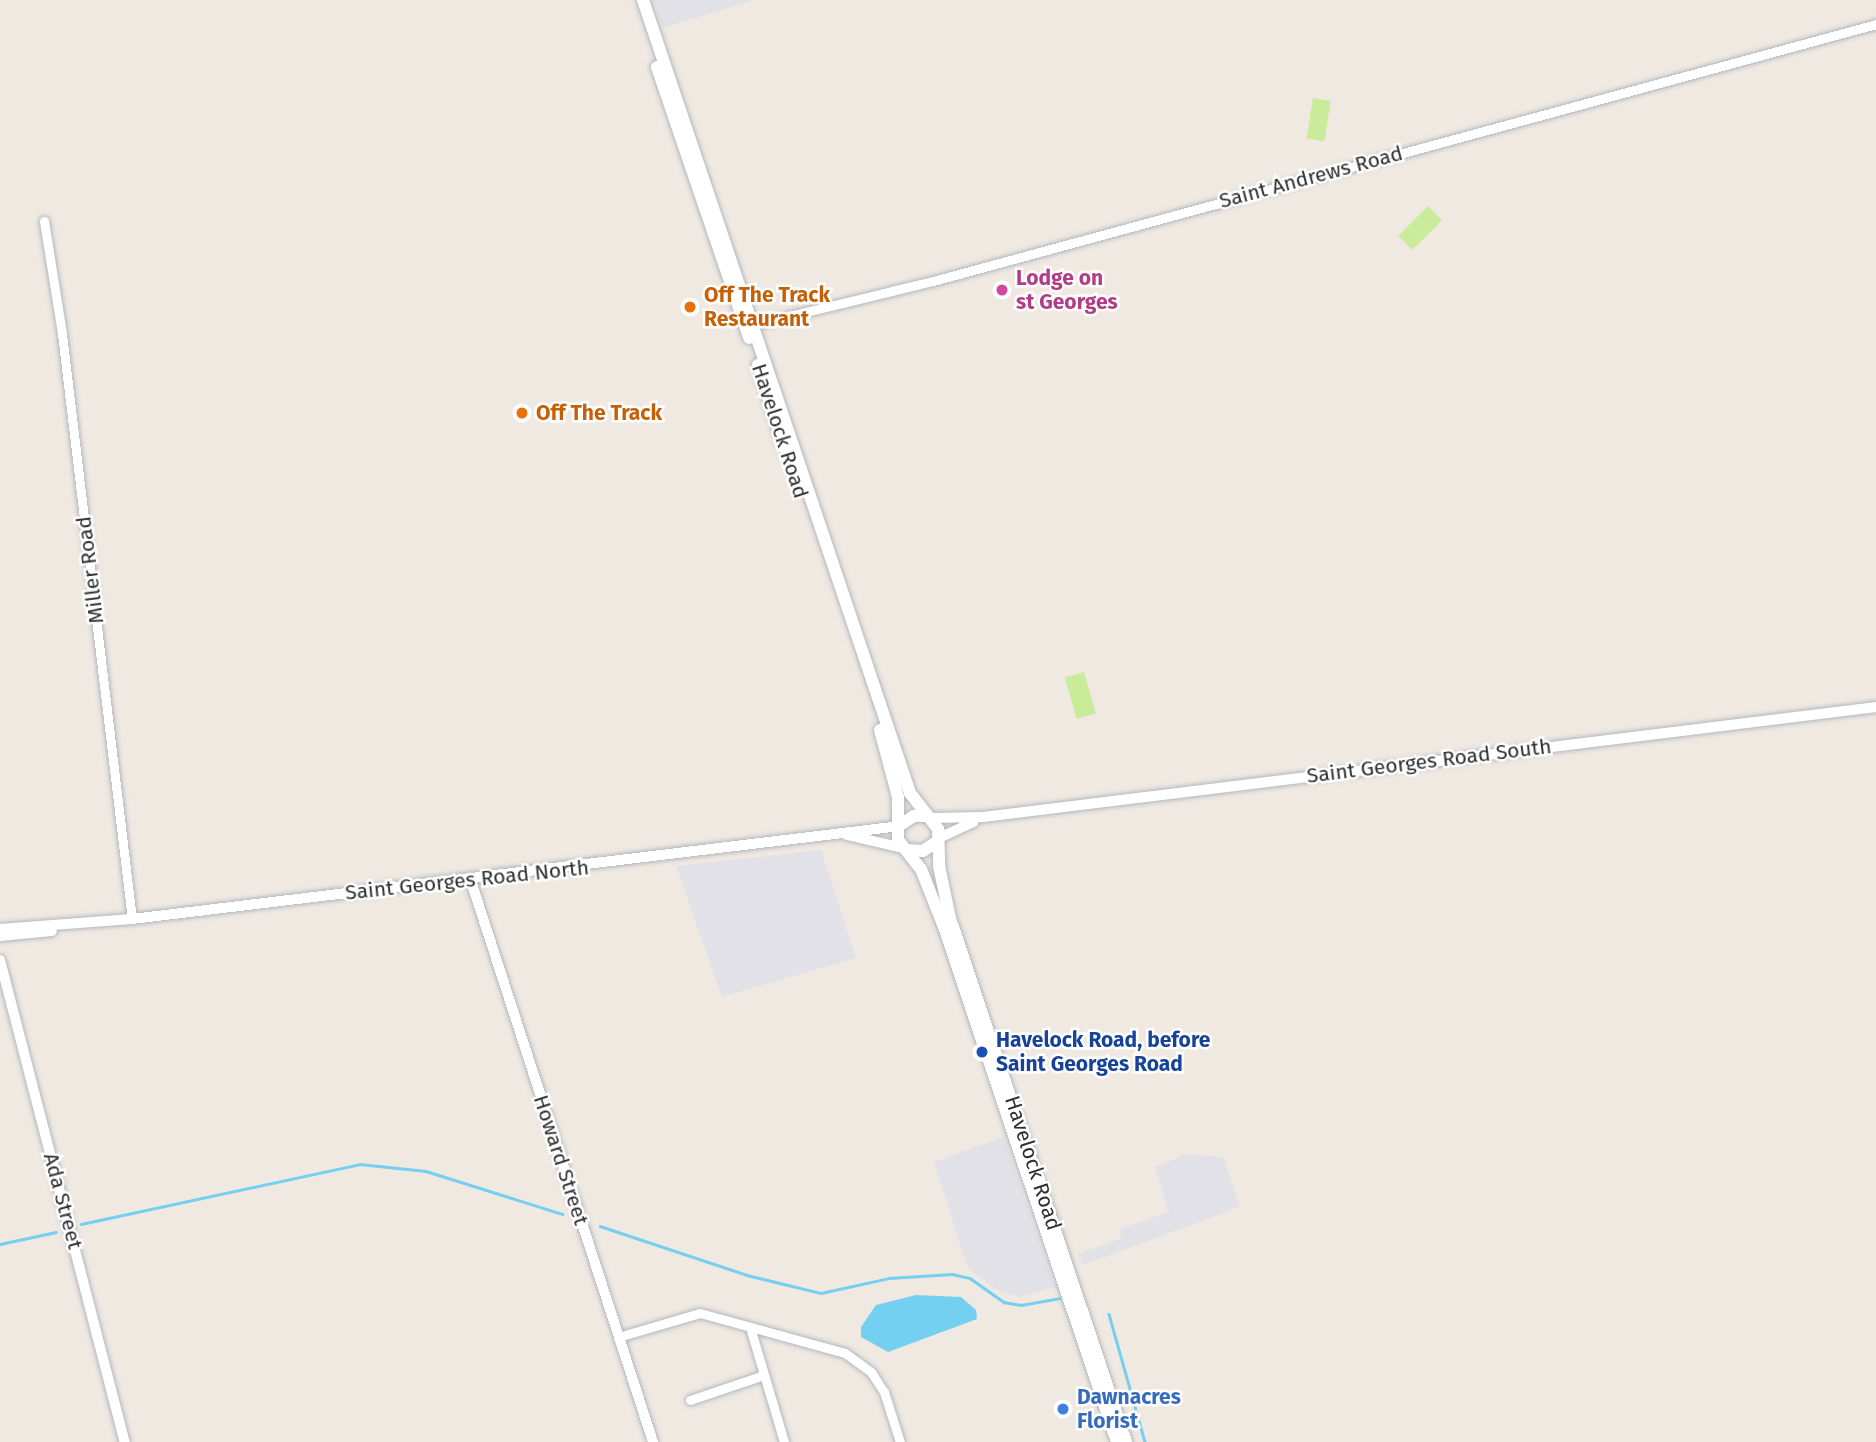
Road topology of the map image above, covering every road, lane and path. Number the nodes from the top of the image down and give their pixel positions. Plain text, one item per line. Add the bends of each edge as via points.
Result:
1 (635, 0) edge
2 (643, 0) edge
3 (1876, 24) edge
4 (44, 221) dead end
5 (749, 326) junction
6 (1876, 707) edge
7 (930, 817) junction
8 (983, 817) junction
9 (900, 826) junction
10 (844, 835) junction
11 (938, 840) junction
12 (905, 849) junction
13 (470, 878) junction
14 (132, 919) junction
15 (89, 923) junction
16 (0, 929) edge
17 (0, 936) edge
18 (0, 960) edge
19 (750, 1327) junction
20 (618, 1336) junction
21 (764, 1375) junction
22 (690, 1400) dead end
23 (125, 1442) edge
24 (653, 1442) edge
25 (785, 1442) edge
26 (900, 1442) edge
27 (1117, 1442) edge
28 (1126, 1442) edge

1 - 5 main road, Havelock Road
2 - 5 main road, Havelock Road
3 - 5 street, Saint Andrews Road via 933,281
4 - 14 street, Miller Road via 62,334
5 - 7 main road, Havelock Road via 910,793
5 - 9 main road, Havelock Road via 884,743
6 - 8 street, Saint Georges Road South
7 - 8 street, Saint Georges Road South
7 - 9 main road via 914,816
7 - 11 main road
8 - 11 street, Saint Georges Road South
9 - 10 street, Saint Georges Road North
9 - 12 main road via 898,840
10 - 12 street, Saint Georges Road North
10 - 13 street, Saint Georges Road North
11 - 12 main road via 922,851
11 - 28 main road, Havelock Road via 950,918
12 - 27 main road, Havelock Road via 921,869 944,927
13 - 14 street, Saint Georges Road North
13 - 20 street, Howard Street
14 - 15 street, Saint Georges Road North
15 - 16 street, Saint Georges Road North
15 - 17 street, Saint Georges Road North
18 - 23 street, Ada Street
19 - 20 street via 700,1313
19 - 21 street
19 - 26 street via 859,1361 884,1392
20 - 24 street, Howard Street
21 - 22 street
21 - 25 street

